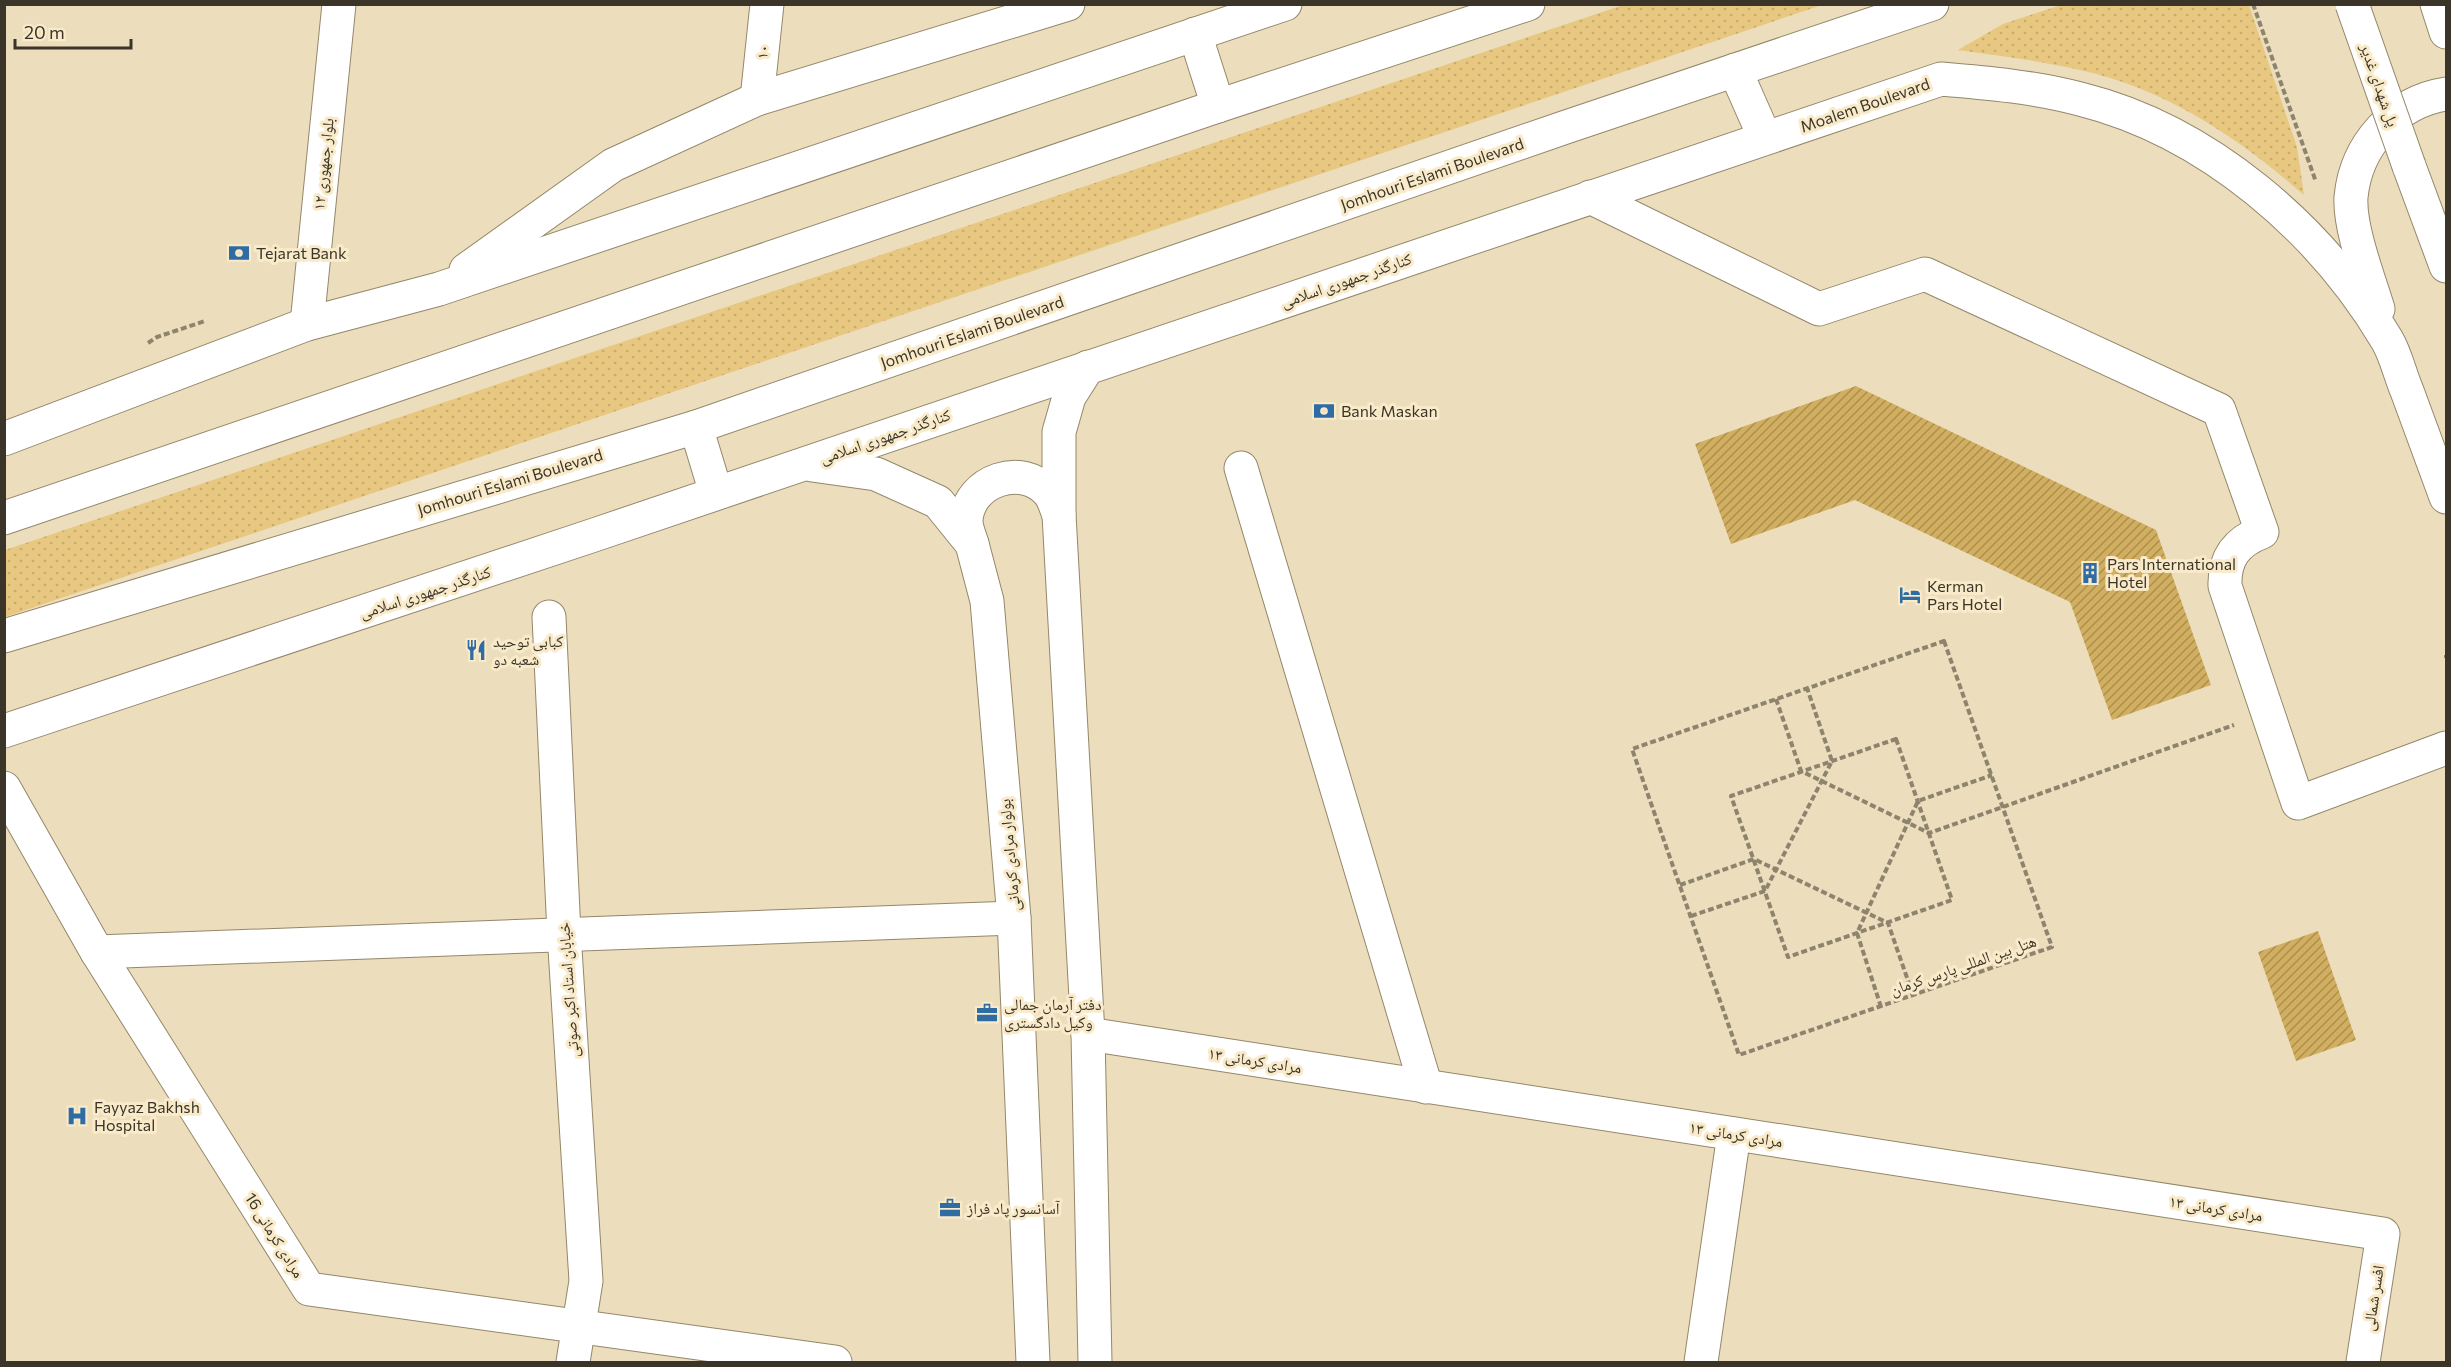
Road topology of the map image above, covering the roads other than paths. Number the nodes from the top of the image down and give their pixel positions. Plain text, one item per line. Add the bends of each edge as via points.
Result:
1 (339, 4) edge
2 (767, 4) edge
3 (1068, 4) edge
4 (1285, 4) edge
5 (1528, 4) edge
6 (1932, 4) edge
7 (2352, 4) edge
8 (2437, 4) edge
9 (2446, 32) edge
10 (1195, 34) junction
11 (1735, 70) junction
12 (2446, 94) edge
13 (757, 99) junction
14 (1218, 106) junction
15 (1765, 138) junction
16 (1590, 197) junction
17 (2446, 266) edge
18 (439, 290) junction
19 (307, 324) junction
20 (2388, 342) junction
21 (1088, 367) junction
22 (4, 420) edge
23 (40, 427) junction
24 (696, 427) junction
25 (4, 439) edge
26 (804, 464) junction
27 (1241, 468) dead end
28 (716, 493) junction
29 (2446, 497) edge
30 (1059, 514) junction
31 (4, 518) edge
32 (972, 544) junction
33 (549, 617) dead end
34 (4, 636) edge
35 (4, 731) edge
36 (2446, 748) edge
37 (4, 788) edge
38 (1014, 918) junction
39 (564, 933) junction
40 (97, 952) junction
41 (1088, 1034) junction
42 (1426, 1087) junction
43 (1734, 1134) junction
44 (2383, 1234) joint
45 (579, 1327) junction
46 (573, 1362) edge
47 (835, 1362) edge
48 (1033, 1362) edge
49 (1095, 1362) edge
50 (1701, 1362) edge
51 (2363, 1362) edge

1 - 19 main road, بلوار جمهوری ۱۲
2 - 13 main road, ۱۰
3 - 13 main road
4 - 10 main road
5 - 14 main road
6 - 11 main road, Jomhouri Eslami Boulevard
7 - 17 main road, پل شهدای غدیر, bridge
8 - 9 main road
10 - 14 main road
10 - 18 main road
11 - 15 main road
11 - 24 main road, Jomhouri Eslami Boulevard
12 - 20 main road via 2426,97 2388,120 2362,156 2351,198 2358,242
13 - 18 main road via 613,165
14 - 31 main road
15 - 16 main road, کنارگذر جمهوری اسلامی
15 - 20 main road, Moalem Boulevard via 1941,79 2017,85 2083,99 2145,123 2205,153 2260,191 2309,236 2353,287
16 - 21 main road, کنارگذر جمهوری اسلامی
16 - 36 main road via 1819,309 1925,274 2219,410 2262,532 2236,546 2228,558 2224,586 2298,803
18 - 19 main road
19 - 23 main road
20 - 29 main road, Moalem Boulevard
21 - 26 main road, کنارگذر جمهوری اسلامی
21 - 30 main road via 1069,397 1059,432
22 - 23 main road
23 - 25 main road
24 - 28 main road
24 - 34 main road, Jomhouri Eslami Boulevard
26 - 28 main road, کنارگذر جمهوری اسلامی
26 - 32 main road, بولوار مرادی کرمانی via 876,474 938,502
27 - 42 main road
28 - 35 main road, کنارگذر جمهوری اسلامی
30 - 32 main road via 1049,494 1031,480 1009,476 987,483 972,500 966,522
30 - 41 main road
32 - 38 main road, بولوار مرادی کرمانی via 987,601
33 - 39 main road, خیابان استاد اکبر صوتی
37 - 40 main road, مرادی کرمانی 16
38 - 39 main road
38 - 48 main road, بولوار مرادی کرمانی
39 - 40 main road
39 - 45 main road, خیابان استاد اکبر صوتی via 586,1281
40 - 45 main road, مرادی کرمانی 16 via 309,1290
41 - 42 main road, مرادی کرمانی ۱۳
41 - 49 main road
42 - 43 main road, مرادی کرمانی ۱۳
43 - 44 main road, مرادی کرمانی ۱۳
43 - 50 main road
44 - 51 main road, افسر شمالی
45 - 46 main road, خیابان استاد اکبر صوتی
45 - 47 main road, مرادی کرمانی 16

